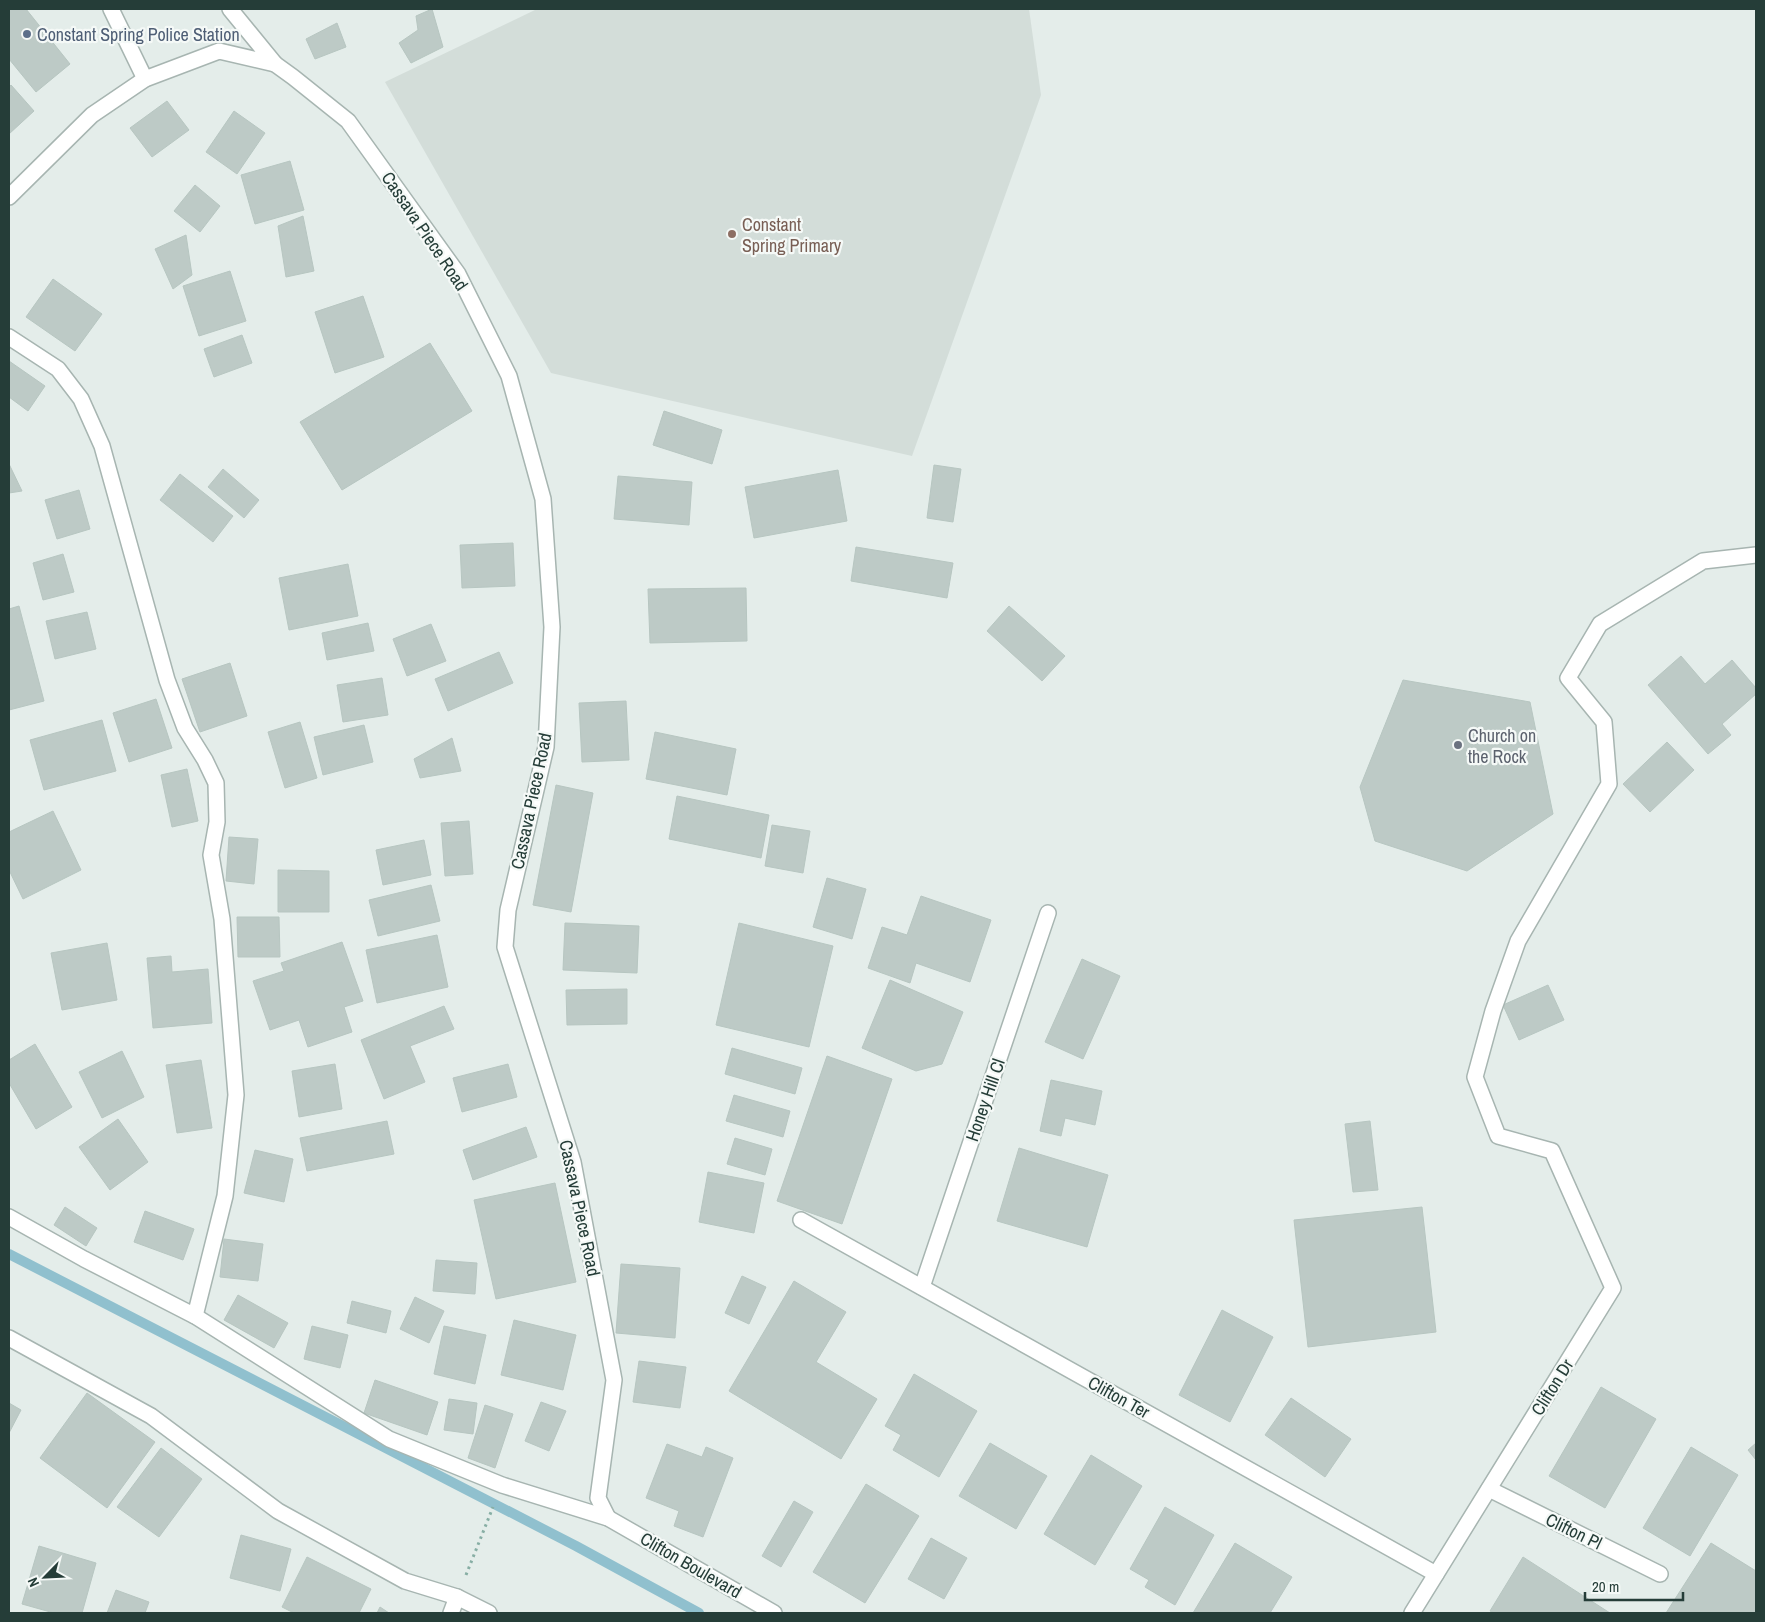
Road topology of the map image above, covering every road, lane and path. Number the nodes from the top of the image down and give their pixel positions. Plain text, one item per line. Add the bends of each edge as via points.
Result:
1 (111, 9) edge
2 (230, 9) edge
3 (275, 64) junction
4 (145, 79) junction
5 (9, 197) edge
6 (9, 337) edge
7 (1756, 555) edge
8 (1048, 913) dead end
9 (9, 1217) edge
10 (801, 1220) dead end
11 (922, 1287) junction
12 (195, 1316) junction
13 (9, 1338) edge
14 (1489, 1489) junction
15 (496, 1499) dead end
16 (608, 1518) junction
17 (1436, 1574) junction
18 (1660, 1574) dead end
19 (464, 1580) dead end
20 (457, 1596) junction
21 (451, 1613) edge
22 (489, 1613) edge
23 (774, 1613) edge
24 (1412, 1613) edge

1 - 4 street
2 - 3 street, Cassava Piece Road
3 - 4 street, Cassava Piece Road via 219,51
3 - 16 street, Cassava Piece Road via 348,121 458,274 509,376 543,499 552,627 546,747 508,910 505,947 573,1162 614,1380 598,1498
4 - 5 street, Cassava Piece Road via 92,115
6 - 12 street via 58,369 81,399 102,446 167,680 185,728 216,783 217,822 211,855 222,919 236,1095 225,1196
7 - 14 street, Clifton Dr via 1703,561 1600,624 1568,678 1604,722 1609,784 1518,941 1493,1010 1475,1077 1498,1136 1552,1151 1613,1288
8 - 11 street, Honey Hill Cl
9 - 12 street, Clifton Boulevard
10 - 11 street, Clifton Ter
11 - 17 street, Clifton Ter
12 - 16 street, Clifton Boulevard via 389,1439 502,1485
13 - 20 street via 151,1416 278,1511 405,1581
14 - 17 street, Clifton Dr
14 - 18 street, Clifton Pl
15 - 19 path
16 - 23 street, Clifton Boulevard
17 - 24 street, Clifton Dr
20 - 21 street
20 - 22 street

